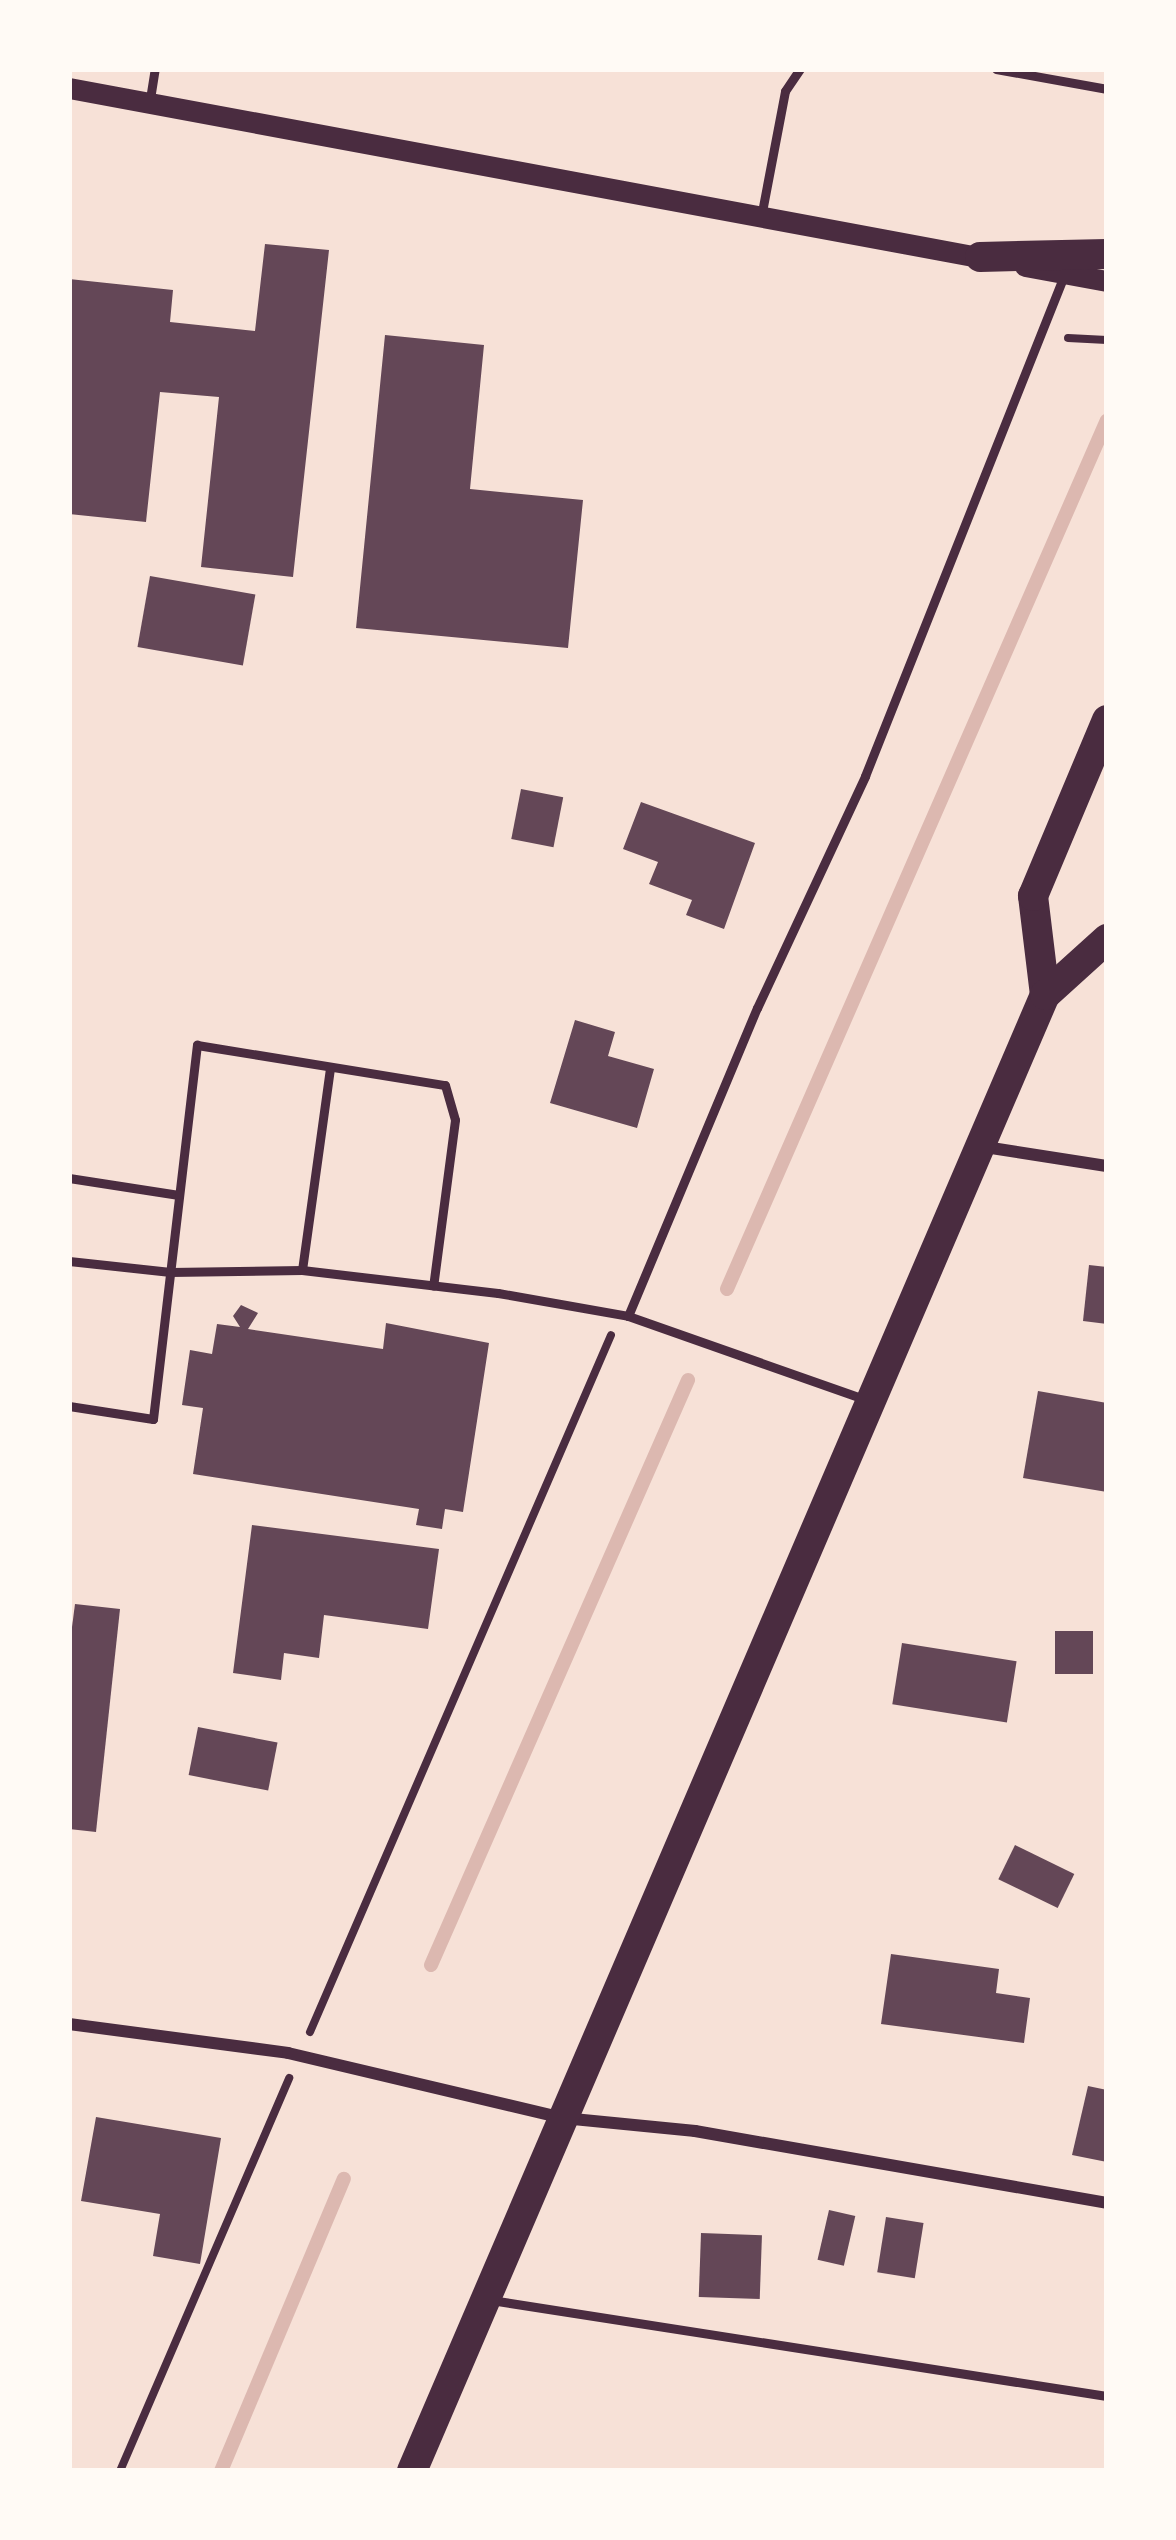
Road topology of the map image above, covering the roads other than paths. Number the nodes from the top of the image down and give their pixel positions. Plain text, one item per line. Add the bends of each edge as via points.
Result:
1 (155, 69) edge
2 (800, 69) edge
3 (996, 69) edge
4 (69, 88) edge
5 (1107, 89) edge
6 (149, 103) junction
7 (761, 217) junction
8 (1107, 254) edge
9 (980, 257) junction
10 (1065, 273) junction
11 (1107, 281) edge
12 (1107, 720) edge
13 (1107, 939) edge
14 (1045, 994) junction
15 (330, 1067) junction
16 (977, 1146) junction
17 (1107, 1166) edge
18 (69, 1178) edge
19 (179, 1195) junction
20 (69, 1261) edge
21 (302, 1270) junction
22 (170, 1272) junction
23 (433, 1286) junction
24 (628, 1316) junction
25 (869, 1400) junction
26 (69, 1406) edge
27 (69, 2024) edge
28 (563, 2118) junction
29 (1107, 2204) edge
30 (485, 2300) junction
31 (1107, 2396) edge
32 (412, 2471) edge

1 - 6 lane
2 - 7 lane via 785,91
3 - 5 lane
4 - 6 street
6 - 7 street
7 - 9 street
8 - 9 main road
9 - 10 street
10 - 11 street
10 - 24 lane via 865,776
12 - 14 main road via 1033,896
13 - 14 main road
14 - 16 main road
15 - 19 lane via 197,1045
15 - 21 lane
15 - 23 lane via 445,1085 455,1120
16 - 17 street
16 - 25 main road
18 - 19 lane
19 - 22 lane
20 - 22 lane
21 - 22 lane
21 - 23 lane
22 - 26 lane via 153,1419
23 - 24 lane
24 - 25 lane
25 - 28 main road
27 - 28 street via 288,2053
28 - 29 street via 695,2131
28 - 30 main road
30 - 31 lane
30 - 32 main road

